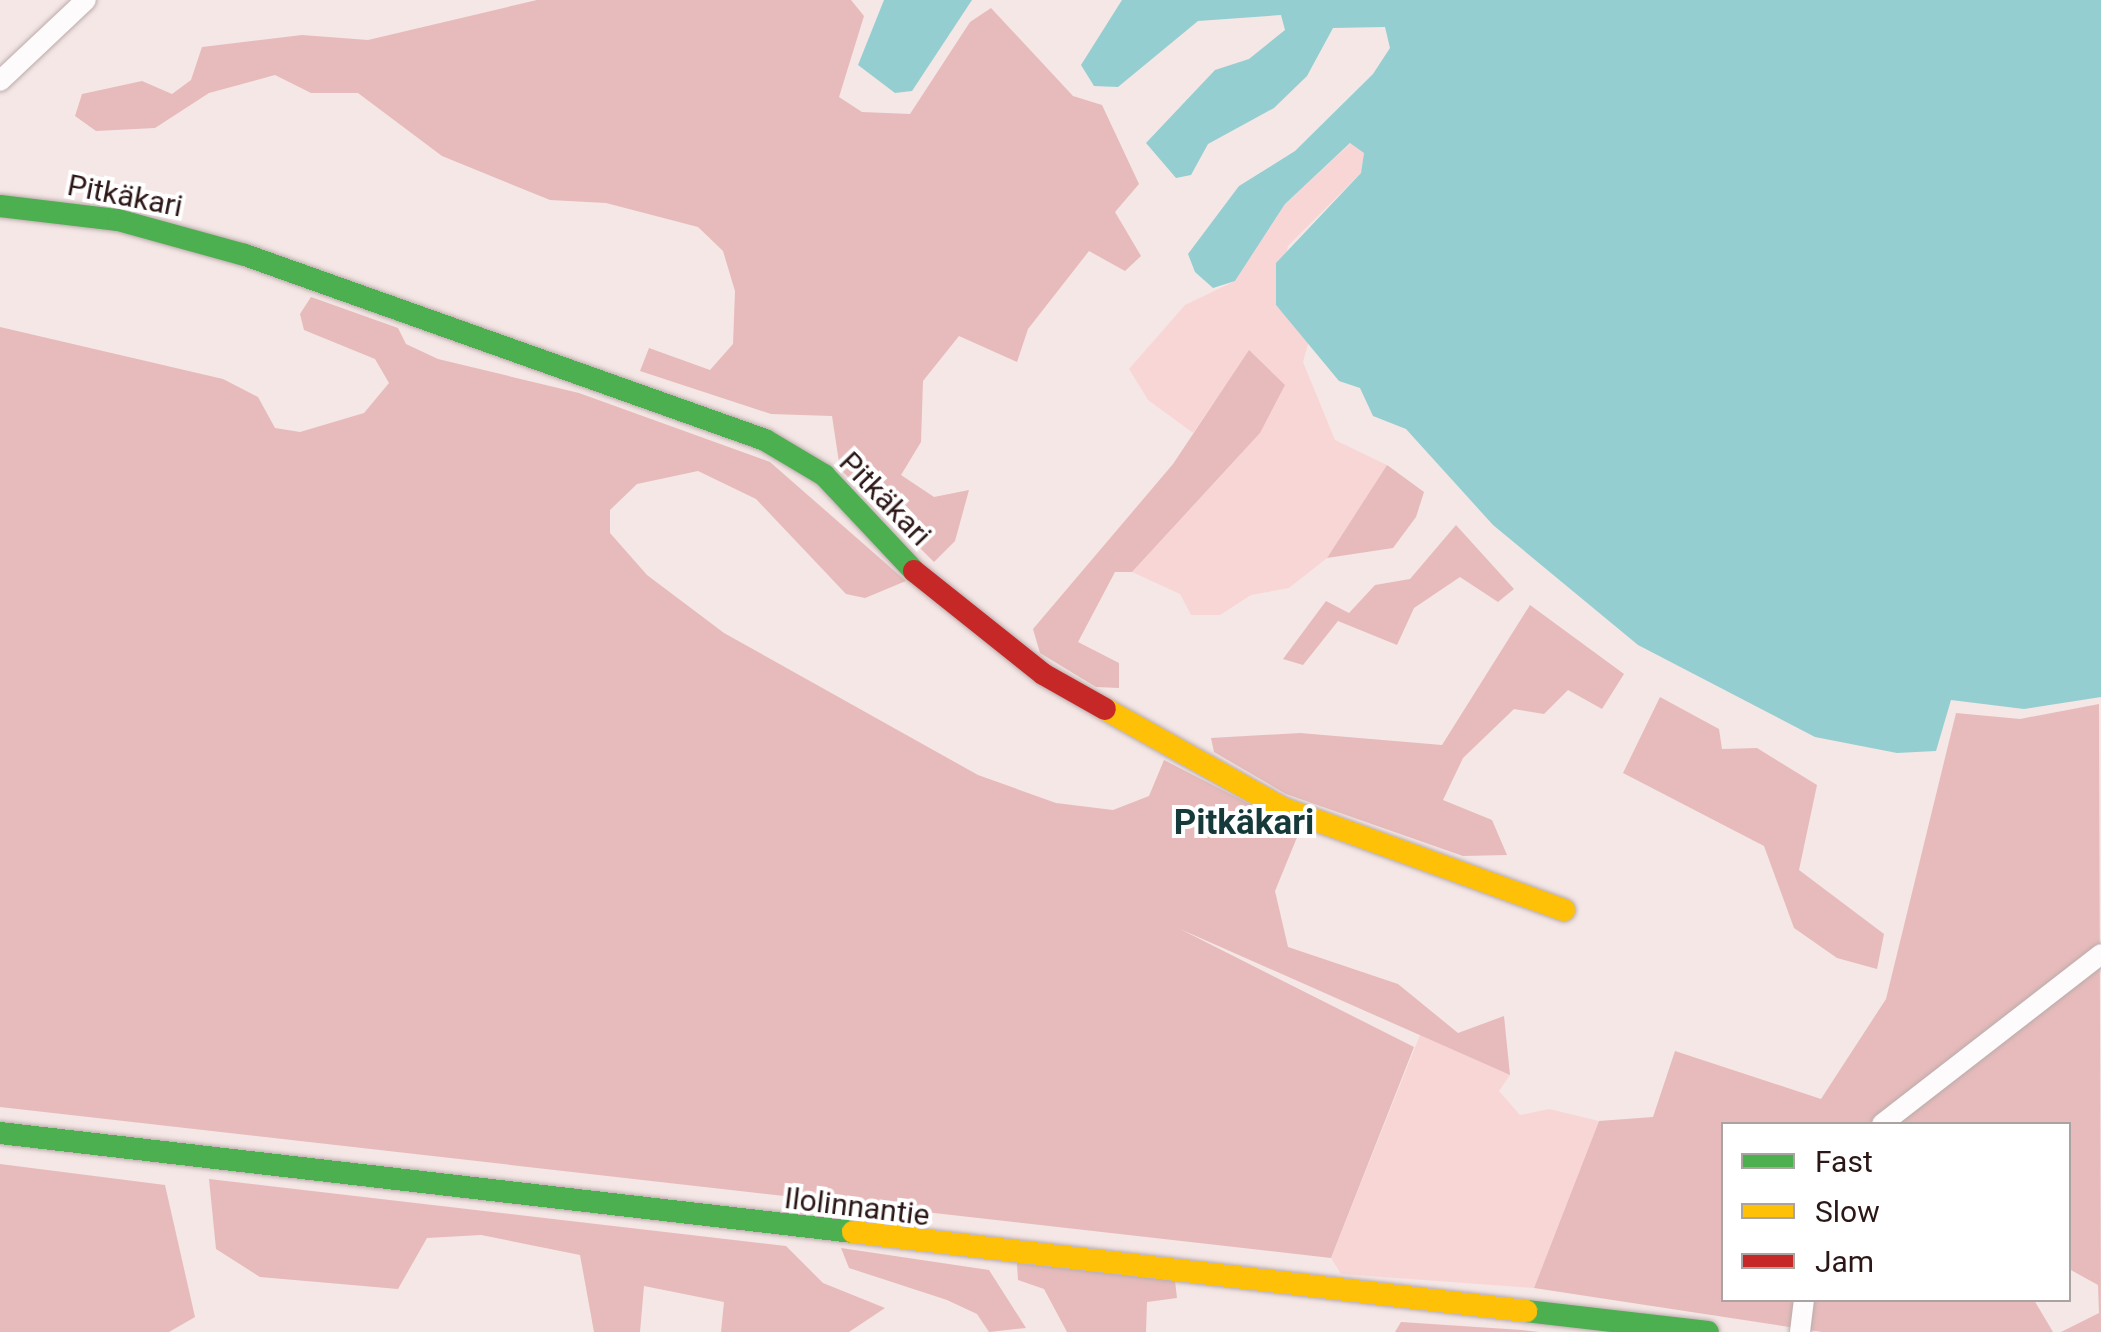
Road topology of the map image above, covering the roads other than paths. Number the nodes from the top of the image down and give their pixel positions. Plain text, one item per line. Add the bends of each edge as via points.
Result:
1 (86, 0) edge
2 (0, 80) edge
3 (0, 206) edge
4 (1564, 910) dead end
5 (2101, 954) edge
6 (1885, 1122) edge
7 (0, 1133) edge
8 (1804, 1302) edge
9 (1708, 1332) edge
10 (1800, 1332) edge

1 - 2 street
3 - 4 street, Pitkäkari via 118,220 245,255 765,440 824,475 960,613 1060,684 1282,808
5 - 6 street
7 - 9 street, Ilolinnantie
8 - 10 street

